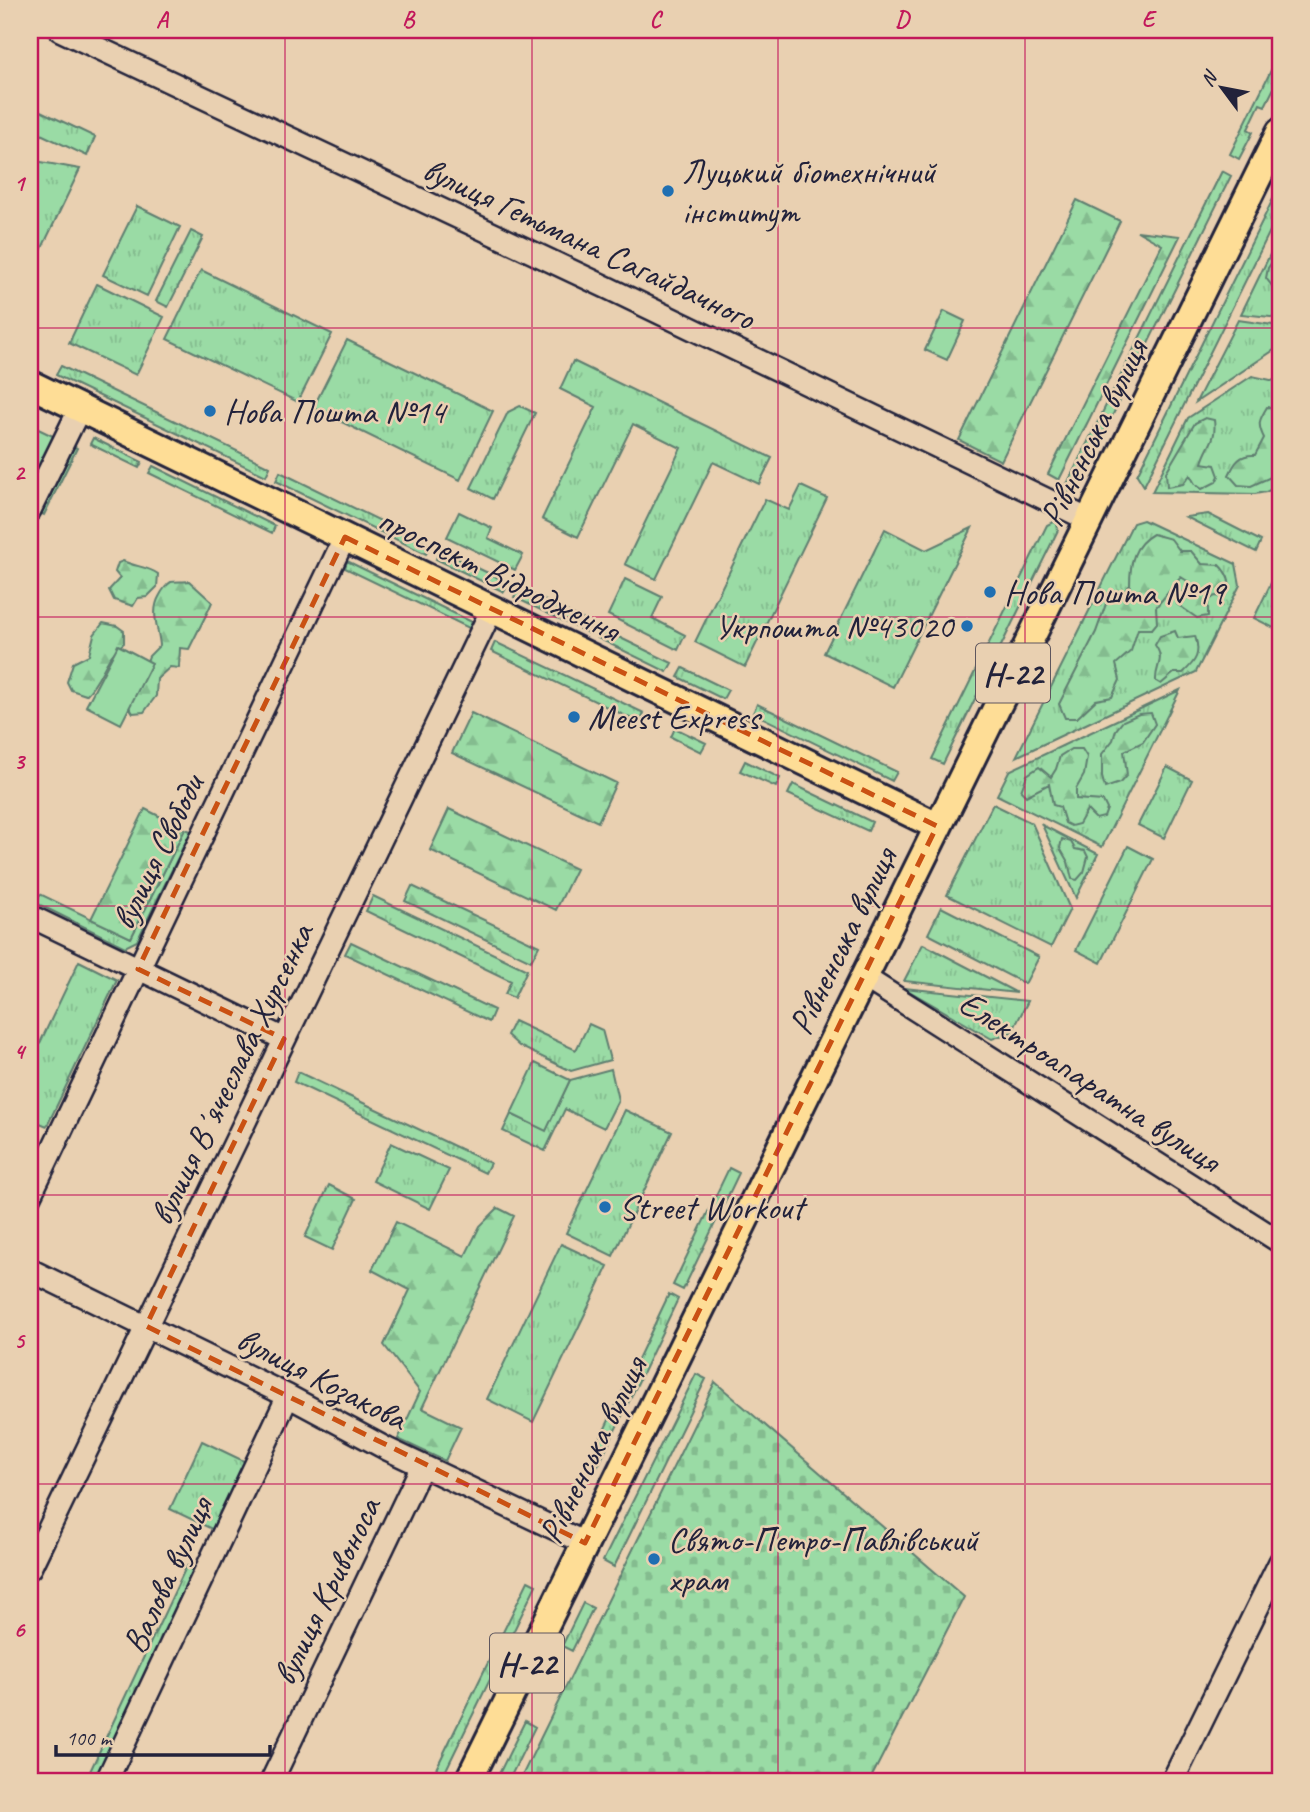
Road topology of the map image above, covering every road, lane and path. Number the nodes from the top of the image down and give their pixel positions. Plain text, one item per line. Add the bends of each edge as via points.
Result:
1 (60, 30) edge
2 (1280, 132) edge
3 (30, 384) edge
4 (80, 408) junction
5 (30, 510) edge
6 (1089, 520) junction
7 (345, 537) junction
8 (492, 609) junction
9 (937, 826) junction
10 (30, 916) edge
11 (138, 969) junction
12 (864, 977) junction
13 (284, 1039) junction
14 (30, 1196) edge
15 (1280, 1242) edge
16 (30, 1270) edge
17 (146, 1326) junction
18 (288, 1396) junction
19 (422, 1465) junction
20 (585, 1543) junction
21 (1280, 1562) edge
22 (30, 1568) edge
23 (106, 1782) edge
24 (271, 1782) edge
25 (468, 1782) edge
26 (1172, 1782) edge

1 - 6 street, вулиця Гетьмана Сагайдачного
2 - 6 main road, Рівненська вулиця / Н-22
3 - 4 main road, проспект Відродження
4 - 5 street
4 - 7 main road, проспект Відродження
6 - 9 main road, Рівненська вулиця / Н-22
7 - 8 main road, проспект Відродження
7 - 11 street, вулиця Свободи
8 - 9 main road, проспект Відродження
8 - 13 street, вулиця Вʼячеслава Хурсенка
9 - 12 main road, Рівненська вулиця / Н-22
10 - 11 street
11 - 13 street
11 - 14 street, вулиця Свободи
12 - 15 street, Електроапаратна вулиця
12 - 20 main road, Рівненська вулиця / Н-22
13 - 17 street, вулиця Вʼячеслава Хурсенка
16 - 17 street, вулиця Козакова
17 - 18 street, вулиця Козакова
17 - 22 street, вулиця Вʼячеслава Хурсенка
18 - 19 street, вулиця Козакова
18 - 23 street, Валова вулиця
19 - 20 street, вулиця Козакова
19 - 24 street, вулиця Кривоноса
20 - 25 main road, Рівненська вулиця / Н-22
21 - 26 street

